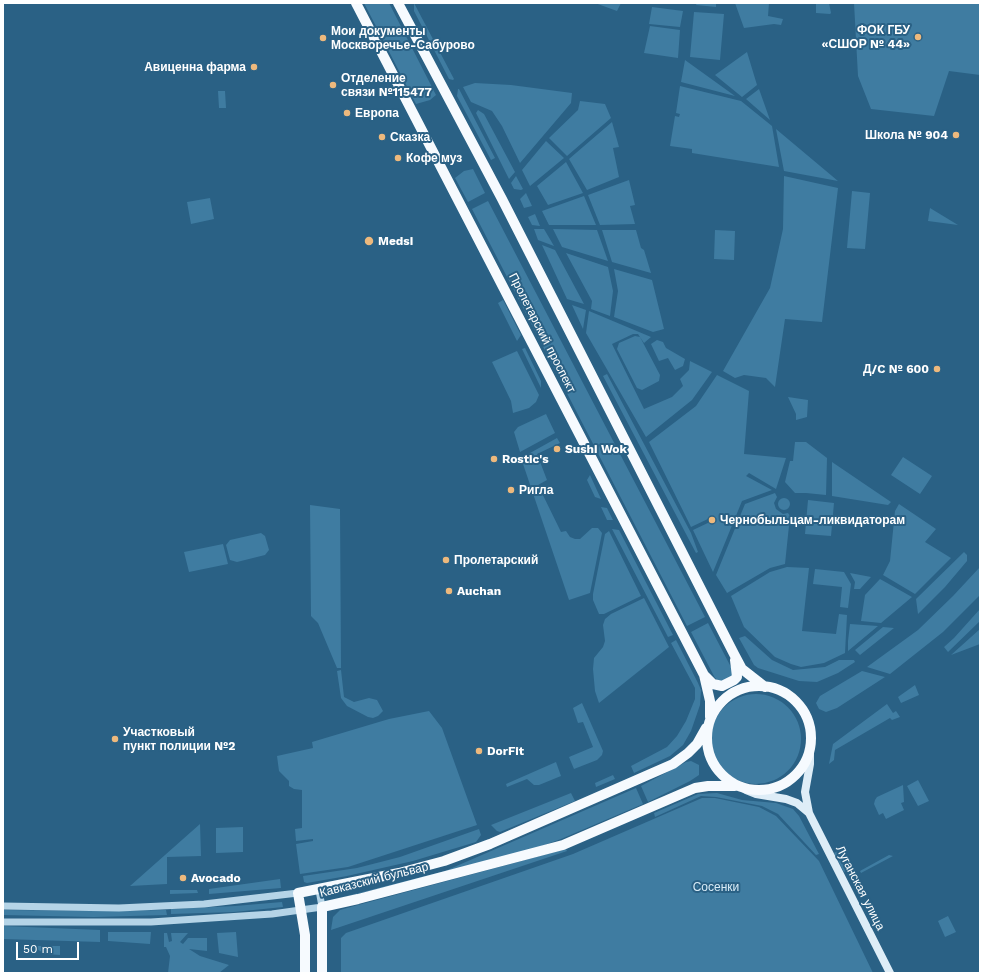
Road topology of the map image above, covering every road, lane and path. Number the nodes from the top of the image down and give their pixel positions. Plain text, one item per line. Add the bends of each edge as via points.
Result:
1 (356, 3) edge
2 (398, 3) edge
3 (734, 654) junction
4 (704, 675) junction
5 (765, 687) junction
6 (710, 718) junction
7 (706, 728) junction
8 (810, 752) junction
9 (735, 786) junction
10 (746, 790) junction
11 (809, 813) junction
12 (319, 890) junction
13 (298, 894) junction
14 (3, 906) edge
15 (322, 907) junction
16 (301, 910) junction
17 (3, 922) edge
18 (305, 973) edge
19 (322, 973) edge
20 (890, 973) edge

1 - 4 main road, Пролетарский проспект
2 - 3 main road, Пролетарский проспект via 502,198
3 - 4 main road, Пролетарский проспект via 737,673 734,680 718,686
3 - 5 main road, Пролетарский проспект via 742,668
4 - 6 main road, Пролетарский проспект via 710,701
5 - 6 main road via 730,696 720,704
5 - 8 main road via 781,691 805,713 810,730
6 - 7 main road
7 - 9 main road via 711,759 718,772
7 - 12 main road, Кавказский бульвар via 697,744 673,764 490,844 399,874
8 - 10 main road via 800,770 787,779 768,788
8 - 11 main road, Луганская улица via 805,792
9 - 10 main road
9 - 15 main road, Кавказский бульвар via 695,788 563,845
10 - 11 main road, Луганская улица via 797,803
11 - 20 main road, Луганская улица
12 - 13 main road, Кавказский бульвар
12 - 15 street
13 - 14 street, Кавказский бульвар via 204,904 119,908
13 - 16 main road
15 - 16 street, Кавказский бульвар
15 - 19 main road
16 - 17 street, Кавказский бульвар via 151,922
16 - 18 main road via 305,935

